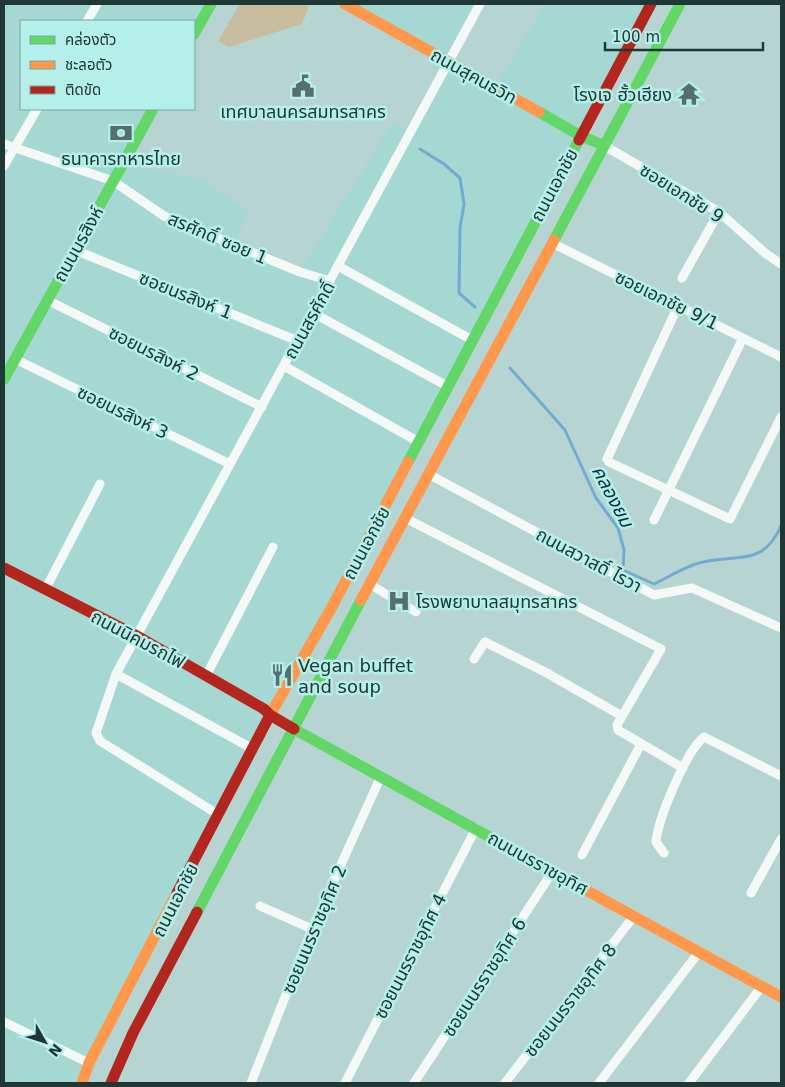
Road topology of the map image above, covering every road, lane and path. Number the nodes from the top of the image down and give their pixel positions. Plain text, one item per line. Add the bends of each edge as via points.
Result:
1 (97, 4) edge
2 (211, 4) edge
3 (345, 4) edge
4 (480, 4) edge
5 (651, 4) edge
6 (680, 4) edge
7 (88, 20) edge
8 (195, 32) edge
9 (449, 62) junction
10 (36, 110) edge
11 (152, 110) edge
12 (581, 136) junction
13 (4, 144) edge
14 (603, 145) junction
15 (14, 147) junction
16 (4, 166) edge
17 (113, 181) junction
18 (719, 212) junction
19 (552, 243) junction
20 (75, 250) junction
21 (781, 264) edge
22 (338, 266) junction
23 (682, 278) dead end
24 (330, 281) junction
25 (47, 300) junction
26 (678, 306) junction
27 (313, 313) junction
28 (743, 338) junction
29 (472, 340) junction
30 (298, 341) junction
31 (781, 358) edge
32 (15, 359) junction
33 (284, 366) junction
34 (4, 378) edge
35 (447, 386) junction
36 (262, 407) junction
37 (781, 418) edge
38 (417, 442) junction
39 (230, 464) junction
40 (430, 475) junction
41 (100, 484) dead end
42 (669, 492) junction
43 (405, 518) junction
44 (654, 520) dead end
45 (273, 547) dead end
46 (4, 568) edge
47 (370, 585) junction
48 (45, 590) junction
49 (416, 612) dead end
50 (781, 628) edge
51 (137, 636) junction
52 (474, 659) dead end
53 (116, 674) junction
54 (206, 676) junction
55 (270, 715) junction
56 (622, 716) junction
57 (294, 729) junction
58 (642, 744) junction
59 (253, 749) junction
60 (682, 768) junction
61 (381, 776) junction
62 (781, 776) edge
63 (219, 815) junction
64 (476, 828) junction
65 (781, 839) edge
66 (664, 853) dead end
67 (582, 855) dead end
68 (553, 871) junction
69 (751, 893) dead end
70 (260, 906) dead end
71 (634, 916) junction
72 (312, 929) junction
73 (699, 952) junction
74 (762, 986) junction
75 (781, 997) edge
76 (4, 1022) edge
77 (89, 1063) junction
78 (82, 1083) edge
79 (111, 1083) edge
80 (251, 1083) edge
81 (344, 1083) edge
82 (414, 1083) edge
83 (506, 1083) edge
84 (599, 1083) edge
85 (690, 1083) edge

1 - 7 street
2 - 8 main road
3 - 9 main road, ถนนสุคนธวิท
4 - 9 street, ถนนสรศักดิ์
5 - 12 main road, ถนนเอกชัย
6 - 14 main road, ถนนเอกชัย
9 - 12 main road, ถนนสุคนธวิท
9 - 22 street, ถนนสรศักดิ์
10 - 15 street
11 - 17 main road, ถนนนรสิงห์
12 - 14 main road, ถนนสุคนธวิท
12 - 29 main road, ถนนเอกชัย
13 - 15 street, สรศักดิ์ ซอย 1
14 - 18 street, ซอยเอกชัย 9
14 - 19 main road, ถนนเอกชัย
15 - 16 street
15 - 17 street, สรศักดิ์ ซอย 1
17 - 20 main road, ถนนนรสิงห์
17 - 24 street, สรศักดิ์ ซอย 1 via 164,216 300,272
18 - 21 street, ซอยเอกชัย 9
18 - 23 street
19 - 26 street, ซอยเอกชัย 9/1
19 - 40 main road, ถนนเอกชัย
20 - 25 main road, ถนนนรสิงห์
20 - 30 street, ซอยนรสิงห์ 1
22 - 24 street, ถนนสรศักดิ์
22 - 29 street
24 - 27 street, ถนนสรศักดิ์
25 - 32 main road, ถนนนรสิงห์
25 - 36 street, ซอยนรสิงห์ 2
26 - 28 street, ซอยเอกชัย 9/1
26 - 42 street via 607,459 612,465
27 - 30 street, ถนนสรศักดิ์
27 - 35 street
28 - 31 street, ซอยเอกชัย 9/1
28 - 42 street
29 - 35 main road, ถนนเอกชัย
30 - 33 street, ถนนสรศักดิ์
32 - 34 main road, ถนนนรสิงห์
32 - 39 street, ซอยนรสิงห์ 3
33 - 36 street, ถนนสรศักดิ์
33 - 38 street
35 - 38 main road, ถนนเอกชัย
36 - 39 street, ถนนสรศักดิ์
37 - 42 street via 730,519
38 - 55 main road, ถนนเอกชัย via 333,605
39 - 51 street, ถนนสรศักดิ์
40 - 43 main road, ถนนเอกชัย
40 - 50 street, ถนนสวาสดิ์ ไรวา via 654,595 692,588
41 - 48 street
42 - 44 street
43 - 47 main road, ถนนเอกชัย
43 - 56 street via 661,649
45 - 54 street
46 - 48 main road, ถนนนิคมรถไฟ
47 - 49 street
47 - 57 main road, ถนนเอกชัย
48 - 51 main road, ถนนนิคมรถไฟ
51 - 53 street, ถนนสรศักดิ์
51 - 54 main road, ถนนนิคมรถไฟ
52 - 56 street via 485,642
53 - 59 street
53 - 63 street, ถนนสรศักดิ์ via 96,733 98,739
54 - 55 main road, ถนนนิคมรถไฟ
55 - 57 main road, ถนนนิคมรถไฟ
55 - 59 main road, ถนนเอกชัย
56 - 58 street via 617,724 618,730
57 - 61 main road, ถนนนรราชอุทิศ
57 - 79 main road, ถนนเอกชัย via 133,1033
58 - 60 street
58 - 67 street
59 - 63 main road, ถนนเอกชัย
60 - 62 street via 704,737
60 - 66 street via 657,834 658,847
61 - 64 main road, ถนนนรราชอุทิศ
61 - 72 street, ซอยนนรราชอุทิศ 2
63 - 77 main road, ถนนเอกชัย
64 - 68 main road, ถนนนรราชอุทิศ
64 - 81 street, ซอยนนรราชอุทิศ 4
65 - 69 street
68 - 71 main road, ถนนนรราชอุทิศ
68 - 82 street, ซอยนนรราชอุทิศ 6
70 - 72 street
71 - 73 main road, ถนนนรราชอุทิศ
71 - 83 street, ซอยนนรราชอุทิศ 8
72 - 80 street, ซอยนนรราชอุทิศ 2
73 - 74 main road, ถนนนรราชอุทิศ
73 - 84 street
74 - 75 main road, ถนนนรราชอุทิศ
74 - 85 street
76 - 77 street
77 - 78 main road, ถนนเอกชัย

